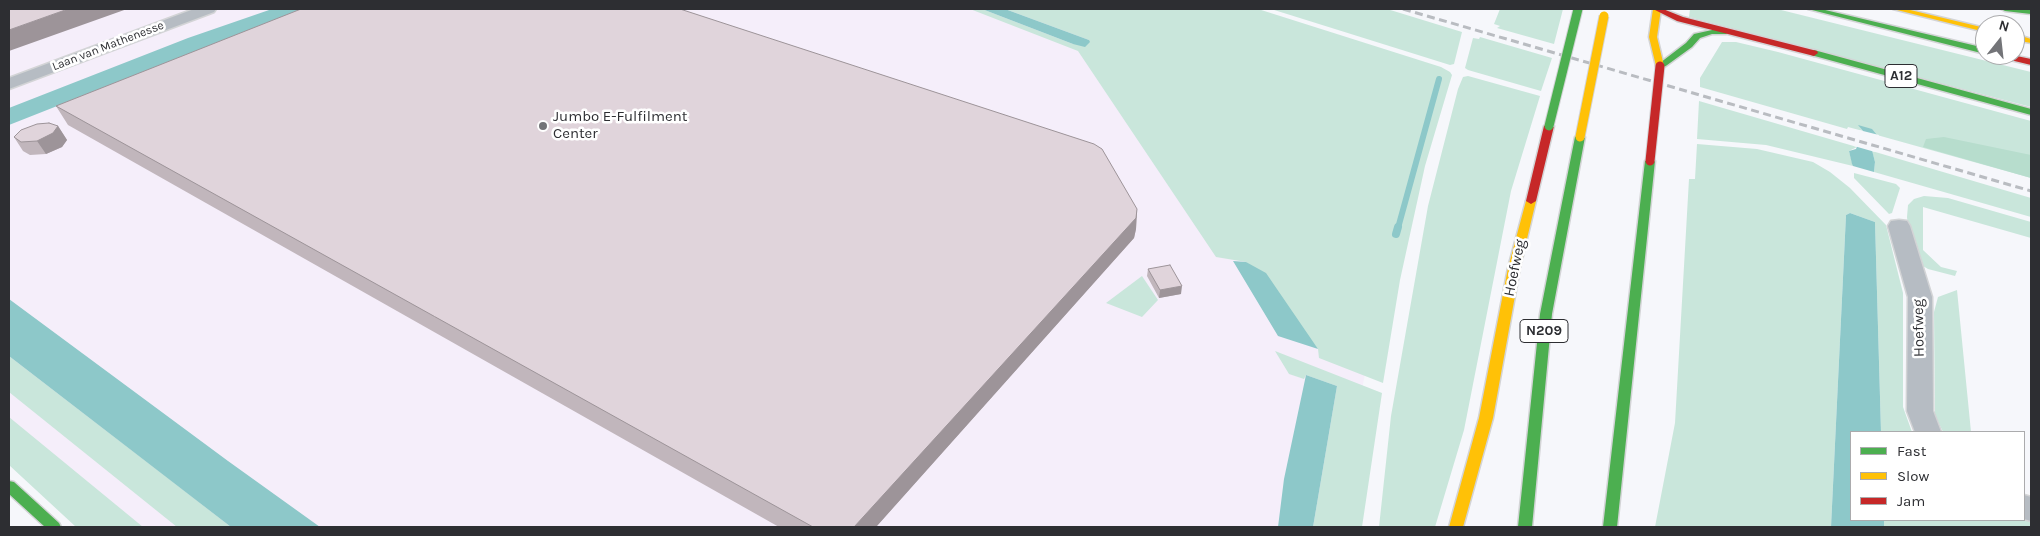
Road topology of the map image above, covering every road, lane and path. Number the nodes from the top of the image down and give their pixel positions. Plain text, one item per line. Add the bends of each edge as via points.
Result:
1 (208, 9) edge
2 (1578, 9) edge
3 (1657, 9) edge
4 (1812, 9) edge
5 (1896, 9) edge
6 (2005, 9) edge
7 (1605, 12) edge
8 (2031, 12) edge
9 (1679, 19) edge
10 (1975, 28) edge
11 (1730, 32) junction
12 (1674, 42) dead end
13 (1975, 49) edge
14 (1660, 66) junction
15 (9, 84) edge
16 (2031, 112) edge
17 (1899, 226) dead end
18 (1927, 431) edge
19 (9, 486) edge
20 (54, 527) edge
21 (1456, 527) edge
22 (1524, 527) edge
23 (1610, 527) edge

1 - 15 street, Laan van Mathenesse
2 - 21 main road, Hoefweg, bridge via 1514,268 1486,418
3 - 9 main road
3 - 14 main road via 1653,37
4 - 13 main road
5 - 10 main road
6 - 8 main road
7 - 22 main road, N209, bridge via 1546,314
9 - 11 main road, A12
11 - 14 main road via 1704,34
11 - 16 main road, A12
12 - 14 main road
14 - 23 main road, bridge
17 - 18 street, Hoefweg via 1920,297 1920,411
19 - 20 main road

